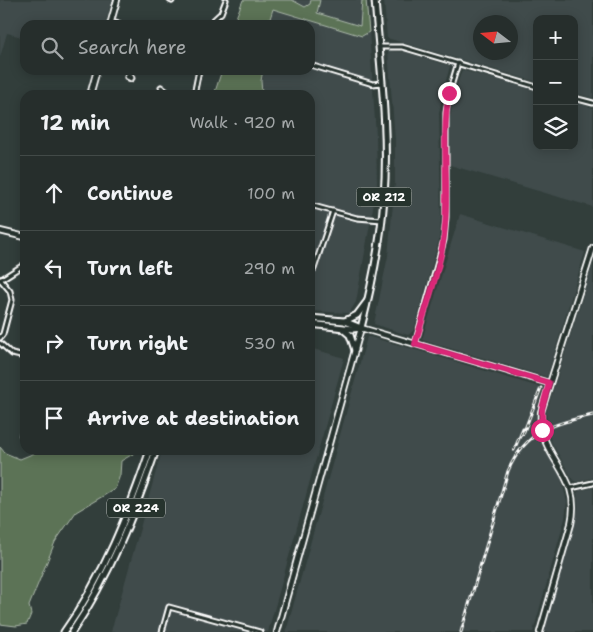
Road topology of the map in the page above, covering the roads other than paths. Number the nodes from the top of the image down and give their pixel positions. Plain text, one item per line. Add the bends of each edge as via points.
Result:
1 (117, 0) edge
2 (226, 0) edge
3 (375, 0) edge
4 (111, 20) edge
5 (214, 20) edge
6 (378, 47) junction
7 (458, 63) junction
8 (315, 67) edge
9 (96, 75) edge
10 (198, 75) edge
11 (381, 83) junction
12 (533, 85) edge
13 (161, 87) dead end
14 (91, 90) edge
15 (165, 90) edge
16 (195, 90) edge
17 (578, 99) edge
18 (593, 103) edge
19 (315, 206) edge
20 (333, 211) junction
21 (382, 220) junction
22 (0, 232) edge
23 (20, 236) edge
24 (593, 248) edge
25 (315, 266) edge
26 (20, 267) edge
27 (0, 280) edge
28 (368, 301) junction
29 (315, 319) edge
30 (344, 322) junction
31 (315, 325) edge
32 (343, 328) junction
33 (361, 328) junction
34 (0, 338) edge
35 (0, 343) edge
36 (415, 344) junction
37 (355, 350) junction
38 (20, 356) edge
39 (549, 383) junction
40 (148, 455) edge
41 (154, 455) edge
42 (593, 483) edge
43 (571, 488) junction
44 (64, 632) edge
45 (72, 632) edge
46 (162, 632) edge
47 (260, 632) edge
48 (277, 632) edge
49 (540, 632) edge

1 - 4 main road
2 - 5 street via 222,13
3 - 6 highway, OR 212
6 - 7 street via 399,46
6 - 11 highway, OR 212
7 - 12 street
7 - 36 street via 445,118 444,240
8 - 11 street via 373,84
9 - 14 main road
10 - 16 street
11 - 21 highway, OR 212 via 385,155
13 - 15 street
17 - 18 street
19 - 20 street
20 - 21 street via 357,218
20 - 25 street
21 - 28 highway, OR 212
22 - 23 main road
24 - 39 main road
26 - 27 street
27 - 34 street via 10,291 12,300
28 - 30 highway via 357,315
28 - 33 highway, OR 212
29 - 30 highway
30 - 33 highway
31 - 32 highway
32 - 33 highway
32 - 37 highway via 350,335
33 - 36 main road
33 - 37 main road, OR 212
35 - 38 street via 9,352
36 - 39 main road
37 - 48 main road, OR 212
39 - 43 main road via 542,409 542,430 548,449
40 - 44 highway, OR 224 via 114,546
41 - 45 highway, OR 224 via 119,549
42 - 43 street
43 - 49 main road via 572,519
46 - 47 street via 169,607

